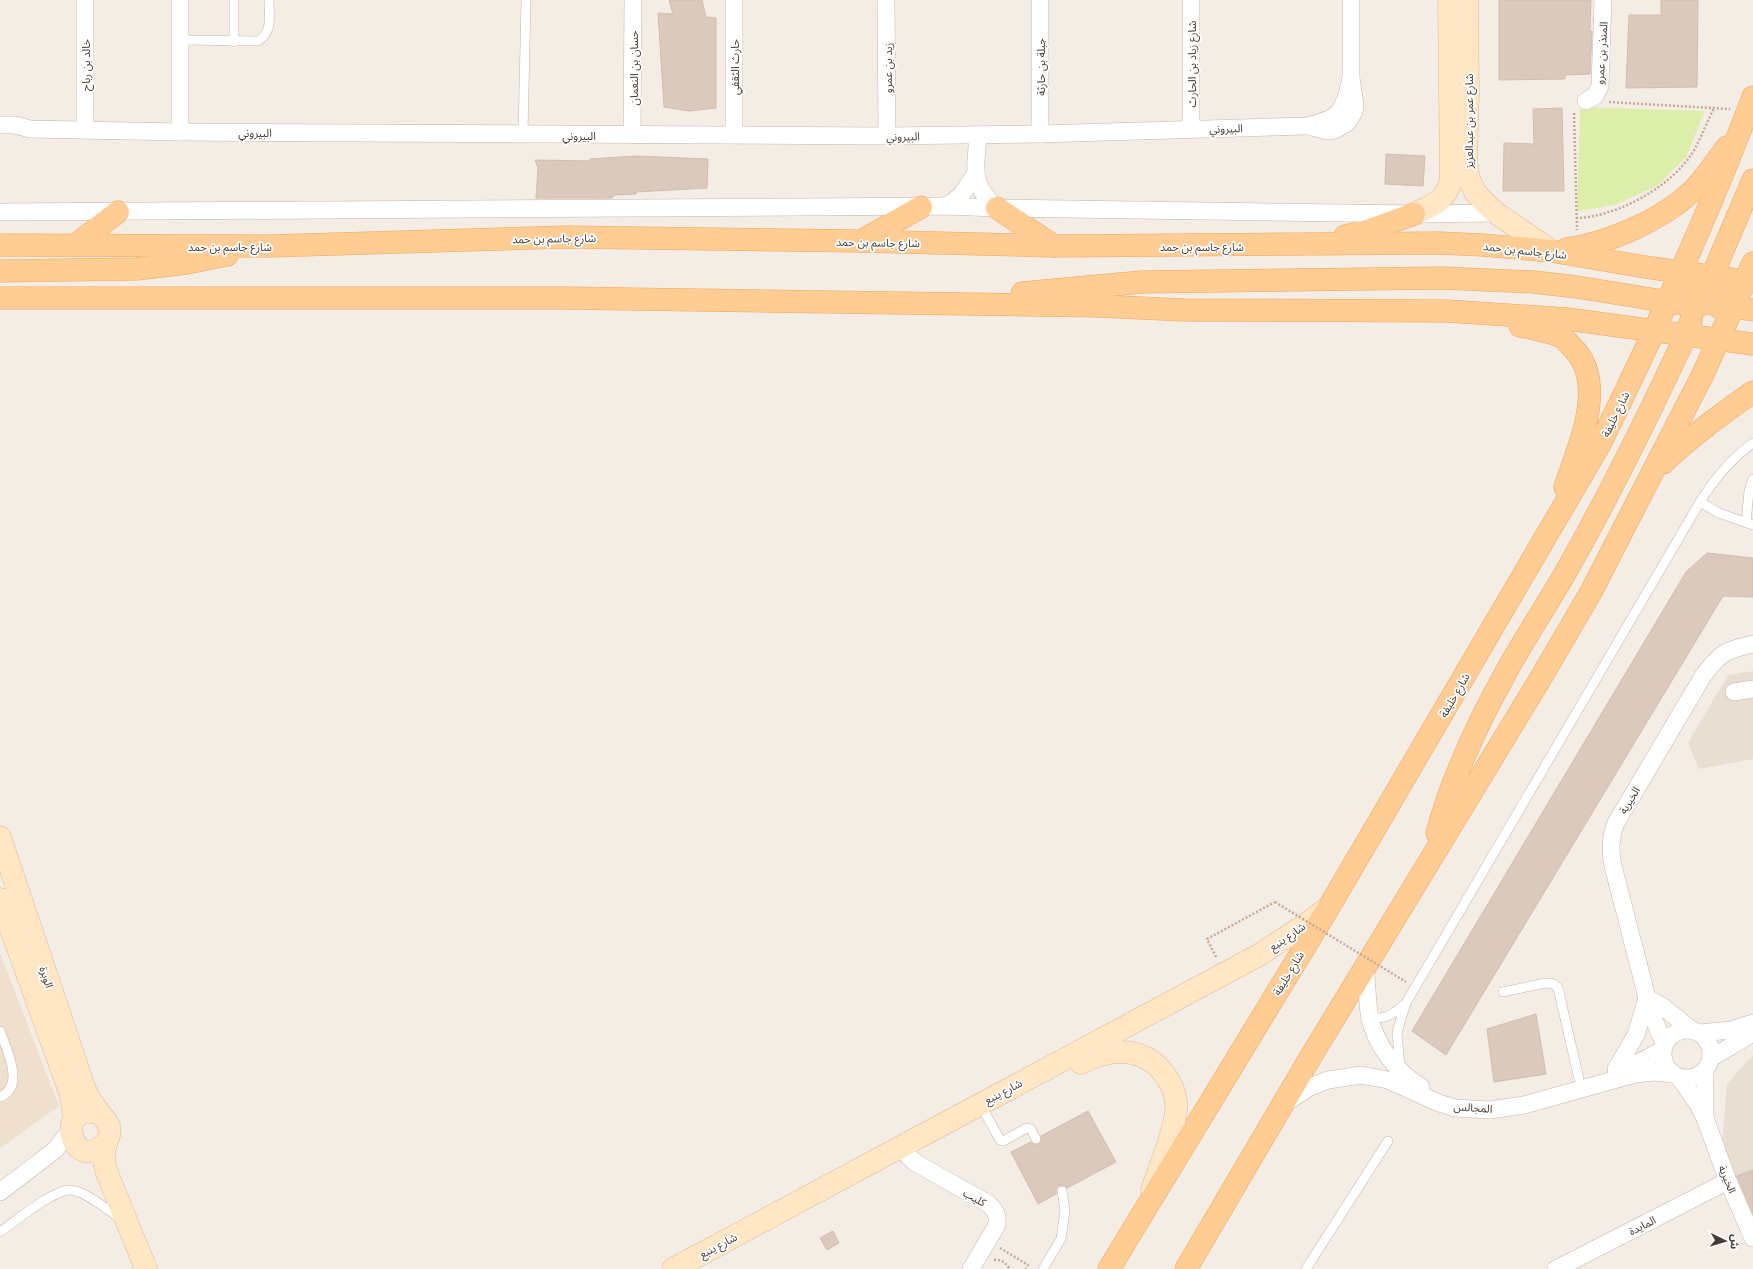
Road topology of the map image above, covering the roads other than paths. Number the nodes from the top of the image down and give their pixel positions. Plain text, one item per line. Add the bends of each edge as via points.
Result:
1 (85, 0) edge
2 (180, 0) edge
3 (234, 0) edge
4 (269, 0) edge
5 (526, 0) edge
6 (633, 0) edge
7 (734, 0) edge
8 (886, 0) edge
9 (1040, 0) edge
10 (1192, 0) edge
11 (1351, 0) edge
12 (1449, 0) edge
13 (1467, 0) edge
14 (1603, 0) edge
15 (180, 40) junction
16 (234, 42) junction
17 (1586, 101) road end
18 (1748, 110) edge
19 (0, 125) edge
20 (30, 129) junction
21 (1191, 129) junction
22 (85, 130) junction
23 (0, 132) edge
24 (180, 132) junction
25 (523, 134) junction
26 (734, 134) junction
27 (1040, 134) junction
28 (632, 135) junction
29 (978, 135) junction
30 (887, 136) junction
31 (976, 173) junction
32 (1753, 180) edge
33 (945, 206) junction
34 (921, 207) junction
35 (997, 208) junction
36 (0, 212) edge
37 (118, 212) junction
38 (1496, 213) junction
39 (1414, 214) junction
40 (861, 241) junction
41 (0, 245) edge
42 (75, 245) junction
43 (270, 246) junction
44 (1054, 246) junction
45 (1294, 246) junction
46 (1551, 251) junction
47 (0, 271) edge
48 (1682, 272) junction
49 (1750, 275) edge
50 (1712, 276) junction
51 (0, 298) edge
52 (135, 298) junction
53 (1668, 302) junction
54 (894, 303) junction
55 (1699, 308) junction
56 (1743, 309) edge
57 (0, 311) edge
58 (1447, 312) junction
59 (1655, 331) junction
60 (1686, 335) junction
61 (1719, 339) junction
62 (1753, 344) edge
63 (1753, 392) edge
64 (1753, 443) edge
65 (1651, 475) junction
66 (1753, 479) edge
67 (1700, 502) junction
68 (1749, 524) edge
69 (1553, 527) junction
70 (1753, 644) edge
71 (1753, 689) edge
72 (1734, 692) dead end
73 (0, 837) edge
74 (1429, 860) junction
75 (0, 899) edge
76 (1329, 907) junction
77 (1366, 966) junction
78 (1503, 992) dead end
79 (1647, 998) junction
80 (1406, 1003) junction
81 (1370, 1018) junction
82 (1753, 1023) edge
83 (0, 1031) edge
84 (1696, 1031) junction
85 (1753, 1033) edge
86 (1663, 1047) junction
87 (1708, 1064) junction
88 (1616, 1069) junction
89 (1401, 1072) junction
90 (1676, 1076) junction
91 (1040, 1078) junction
92 (1579, 1079) junction
93 (0, 1097) edge
94 (1282, 1106) junction
95 (982, 1109) junction
96 (100, 1114) junction
97 (1706, 1118) junction
98 (84, 1138) junction
99 (1036, 1139) dead end
100 (1388, 1141) dead end
101 (905, 1151) junction
102 (1728, 1181) junction
103 (1062, 1191) dead end
104 (0, 1192) edge
105 (827, 1193) junction
106 (1146, 1205) junction
107 (127, 1223) junction
108 (0, 1232) edge
109 (1753, 1238) edge
110 (146, 1269) edge
111 (673, 1269) edge
112 (702, 1269) edge
113 (971, 1269) edge
114 (1043, 1269) edge
115 (1109, 1269) edge
116 (1186, 1269) edge
117 (1306, 1269) edge
118 (1556, 1269) edge

1 - 22 street, خالد بن رباح
2 - 15 street
3 - 16 lane
4 - 16 lane via 268,32 264,38 258,41
5 - 25 lane
6 - 28 street, حسان بن النعمان
7 - 26 street, حارث الثقفي
8 - 30 street, زيد بن عمرو
9 - 27 street, جبلة بن حارثة
10 - 21 street, شارع زياد بن الحارث
11 - 21 street, البيروني via 1351,78 1345,102 1337,115 1306,126
12 - 39 street, شارع عمر بن عبدالعزيز via 1451,181 1448,192 1442,199
13 - 38 street, شارع عمر بن عبدالعزيز via 1467,171 1475,192
14 - 17 street, المنذر بن عمرو via 1600,86 1595,96
15 - 16 lane
15 - 24 street
18 - 46 main road via 1697,186 1682,200 1652,220 1621,233 1577,248
18 - 48 main road, شارع خليفة
19 - 20 street, البيروني
20 - 22 street, البيروني
20 - 23 street, البيروني
21 - 27 street, البيروني
22 - 24 street, البيروني
24 - 25 street, البيروني
25 - 28 street, البيروني
26 - 28 street, البيروني
26 - 30 street, البيروني
27 - 29 street, البيروني
29 - 30 street, البيروني
29 - 31 street
31 - 33 street via 962,195
31 - 35 street via 978,187
32 - 50 main road
33 - 34 street
33 - 35 street
34 - 37 street
34 - 40 main road
35 - 39 street
35 - 44 main road
36 - 37 street
37 - 42 main road
38 - 39 street
38 - 46 street, شارع عمر بن عبدالعزيز
39 - 45 main road via 1364,232
40 - 43 main road, شارع جاسم بن حمد via 567,237
40 - 44 main road, شارع جاسم بن حمد
41 - 42 main road, شارع جاسم بن حمد
42 - 43 main road, شارع جاسم بن حمد
43 - 47 main road via 163,267
44 - 45 main road, شارع جاسم بن حمد
45 - 46 main road, شارع جاسم بن حمد via 1439,244
46 - 48 main road, شارع جاسم بن حمد
48 - 50 main road, شارع جاسم بن حمد
48 - 53 main road, شارع خليفة
48 - 55 main road
49 - 50 main road, شارع جاسم بن حمد
49 - 55 main road via 1734,292
49 - 56 main road
50 - 55 main road
51 - 52 main road
52 - 54 main road via 564,298
52 - 57 main road via 120,308 109,311
53 - 54 main road via 1577,286 1534,282 1396,278 1142,282
53 - 55 main road
53 - 59 main road, شارع خليفة
54 - 58 main road via 1184,310
55 - 56 main road
55 - 59 main road
55 - 60 main road
55 - 61 main road via 1708,326
56 - 61 main road
58 - 59 main road via 1567,319
58 - 69 main road via 1540,330 1562,337 1582,358 1590,382 1589,400 1583,430
59 - 60 main road
59 - 69 main road, شارع خليفة via 1600,444
60 - 61 main road
60 - 74 main road via 1630,454 1592,525 1485,710 1444,806
61 - 62 main road
61 - 65 main road
63 - 65 main road via 1676,451
64 - 67 lane via 1732,460
65 - 74 main road via 1591,592
66 - 68 lane via 1749,491
67 - 68 lane via 1719,513
67 - 80 lane
69 - 76 main road, شارع خليفة
70 - 79 street, الخيرية via 1726,651 1714,661 1616,823 1611,836 1613,866
71 - 72 street
73 - 96 street, الوبرة via 84,1090
74 - 77 main road
75 - 98 street, الوبرة
76 - 91 street, شارع ينبع via 1259,955
76 - 106 main road, شارع خليفة
77 - 81 street, المجالس
77 - 94 main road
78 - 92 lane via 1545,983 1558,988
79 - 84 street
79 - 86 street, الخيرية
79 - 88 street via 1636,1035
80 - 81 lane via 1389,1017
80 - 89 lane via 1397,1032
81 - 89 street, المجالس via 1377,1039
82 - 84 street via 1731,1030
83 - 93 lane via 14,1070 12,1084
84 - 86 street via 1684,1029 1676,1032 1669,1036
84 - 87 street via 1709,1044
85 - 87 street
86 - 88 street, المجالس via 1642,1062
86 - 90 street via 1666,1068
87 - 90 street via 1694,1077
87 - 97 street, الخيرية
88 - 92 street, المجالس
89 - 92 street, المجالس via 1420,1086 1442,1096 1475,1100 1506,1098
90 - 94 street, المجالس via 1655,1072 1635,1074 1524,1105 1490,1110 1455,1108 1425,1098 1388,1080 1361,1075 1328,1080 1310,1087
90 - 97 street, الخيرية
91 - 95 street, شارع ينبع
91 - 106 street, شارع ينبع via 1109,1053 1126,1052 1144,1056 1160,1066 1170,1082 1176,1101 1173,1125
94 - 116 main road
95 - 99 lane via 1000,1140 1003,1141 1027,1128
95 - 101 street, شارع ينبع
96 - 98 street via 86,1112 80,1115
96 - 98 street, الوبرة via 109,1124 110,1131
97 - 102 street, الخيرية
98 - 104 street via 64,1141 46,1158
98 - 107 street, الوبرة via 104,1153 107,1173
100 - 117 lane
101 - 105 street, شارع ينبع
101 - 113 street, كليب via 916,1163 989,1204 995,1210 997,1226
102 - 109 street, الخيرية
102 - 118 street, المايدة
103 - 114 lane via 1065,1210 1061,1239
105 - 111 street, شارع ينبع
105 - 112 street, شارع ينبع
106 - 115 main road, شارع خليفة
107 - 108 lane via 84,1195 70,1190 50,1197
107 - 110 street, الوبرة

